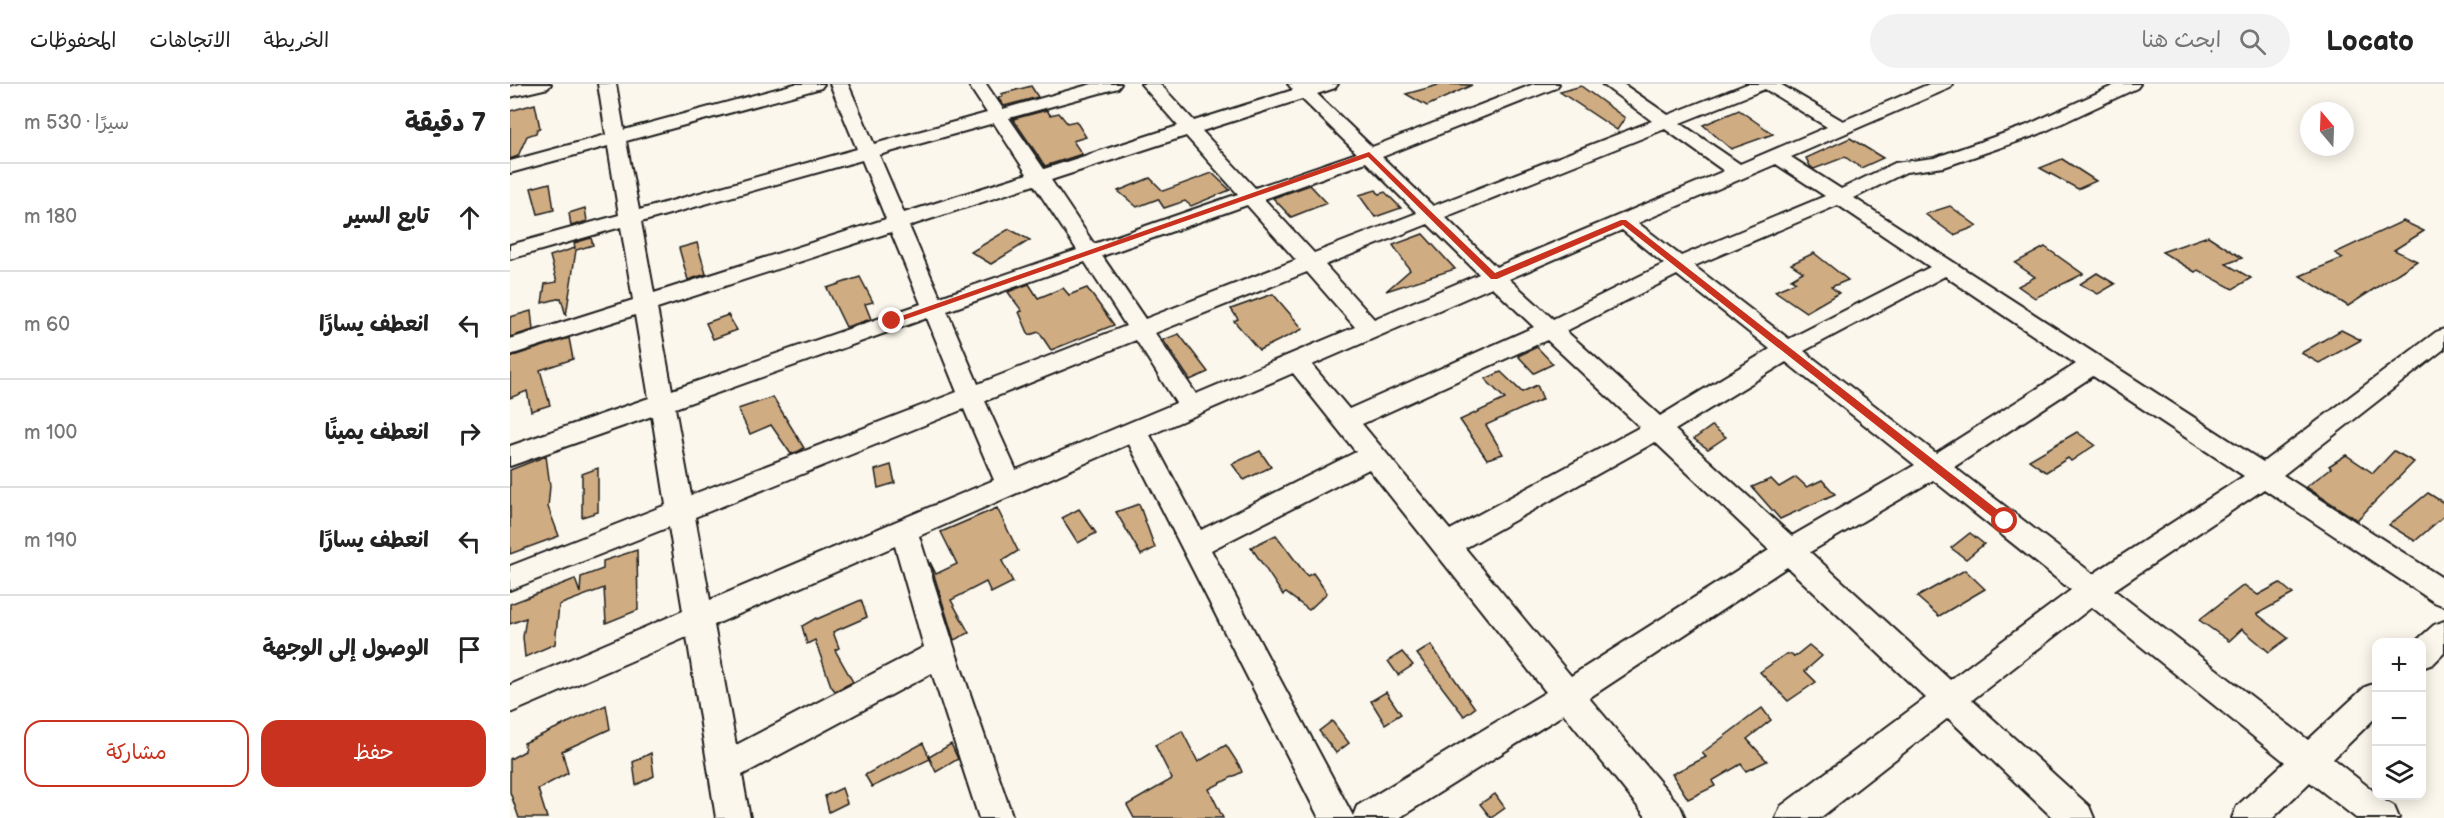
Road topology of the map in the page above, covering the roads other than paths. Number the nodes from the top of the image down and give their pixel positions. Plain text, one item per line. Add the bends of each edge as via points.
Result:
1 (542, 84) edge
2 (607, 84) edge
3 (812, 84) edge
4 (839, 84) edge
5 (977, 84) edge
6 (1112, 84) edge
7 (1150, 84) edge
8 (1329, 84) edge
9 (1550, 84) edge
10 (1611, 84) edge
11 (1762, 84) edge
12 (1768, 84) edge
13 (1944, 84) edge
14 (2131, 84) edge
15 (1301, 88) edge
16 (510, 92) edge
17 (998, 116) junction
18 (1666, 122) junction
19 (1842, 128) junction
20 (1190, 129) junction
21 (617, 138) junction
22 (868, 152) junction
23 (1369, 154) junction
24 (1777, 156) junction
25 (510, 167) edge
26 (1738, 172) junction
27 (1039, 177) junction
28 (1250, 195) junction
29 (1840, 197) junction
30 (1430, 215) junction
31 (630, 217) junction
32 (1624, 222) junction
33 (898, 223) junction
34 (510, 252) edge
35 (1089, 253) junction
36 (1311, 263) junction
37 (1679, 265) junction
38 (1946, 267) junction
39 (1494, 277) junction
40 (645, 303) junction
41 (934, 307) junction
42 (1551, 329) junction
43 (1141, 330) junction
44 (1371, 330) junction
45 (2444, 337) edge
46 (510, 347) edge
47 (1787, 350) junction
48 (1297, 362) junction
49 (2094, 364) junction
50 (972, 396) junction
51 (661, 401) junction
52 (1192, 406) junction
53 (1345, 421) junction
54 (1658, 429) junction
55 (1135, 431) junction
56 (1373, 455) junction
57 (510, 456) edge
58 (1935, 466) junction
59 (2263, 476) junction
60 (1009, 485) junction
61 (680, 511) junction
62 (904, 530) junction
63 (1446, 545) junction
64 (1194, 546) junction
65 (1789, 551) junction
66 (510, 578) edge
67 (2092, 590) junction
68 (2444, 594) edge
69 (698, 619) junction
70 (2444, 634) edge
71 (2426, 650) edge
72 (941, 653) junction
73 (1568, 695) junction
74 (1948, 698) junction
75 (510, 699) edge
76 (2372, 701) edge
77 (2309, 761) junction
78 (724, 768) junction
79 (733, 818) edge
80 (996, 818) edge
81 (1337, 818) edge
82 (1369, 818) edge
83 (1668, 818) edge
84 (1793, 818) edge
85 (2077, 818) edge
86 (2249, 818) edge
87 (2382, 818) edge

1 - 16 street
2 - 21 street
3 - 21 street
4 - 22 street
5 - 17 street
6 - 17 street
7 - 20 street
8 - 15 street
9 - 23 street
10 - 18 street
11 - 18 street
12 - 19 street
13 - 19 street
14 - 29 street via 2032,130 1937,163 1902,167
15 - 20 street
15 - 23 street
17 - 22 street
17 - 27 street
18 - 26 street
18 - 30 street
19 - 24 street
20 - 27 street
20 - 28 street
21 - 25 street
21 - 31 street
22 - 31 street
22 - 33 street
23 - 28 street
23 - 30 street
24 - 26 street
24 - 29 street
26 - 32 street
27 - 33 street
27 - 35 street
28 - 35 street
28 - 36 street
29 - 37 street
29 - 38 street
30 - 36 street
30 - 39 street
31 - 34 street
31 - 40 street
32 - 37 street
32 - 39 street
33 - 40 street
33 - 41 street
35 - 41 street
35 - 43 street
36 - 43 street
36 - 44 street
37 - 42 street
37 - 47 street
38 - 47 street
38 - 49 street
39 - 42 street
39 - 44 street
40 - 46 street
40 - 51 street
41 - 50 street
41 - 51 street
42 - 53 street
42 - 54 street
43 - 50 street
43 - 52 street
44 - 48 street
45 - 59 street
47 - 54 street
47 - 58 street
48 - 52 street
48 - 53 street
49 - 58 street
49 - 59 street
50 - 60 street
50 - 61 street
51 - 57 street
51 - 61 street
52 - 55 street
53 - 56 street
54 - 63 street
54 - 65 street
55 - 60 street
55 - 64 street
56 - 63 street
56 - 64 street
58 - 65 street
58 - 67 street
59 - 67 street
59 - 68 street
60 - 62 street
61 - 66 street
61 - 69 street
62 - 69 street
62 - 72 street
63 - 73 street
64 - 81 street
65 - 73 street
65 - 74 street
67 - 74 street
67 - 77 street
69 - 75 street
69 - 78 street
70 - 71 street
72 - 78 street
72 - 80 street
73 - 82 street
73 - 83 street
74 - 84 street
74 - 85 street
76 - 77 street
77 - 86 street
77 - 87 street
78 - 79 street

